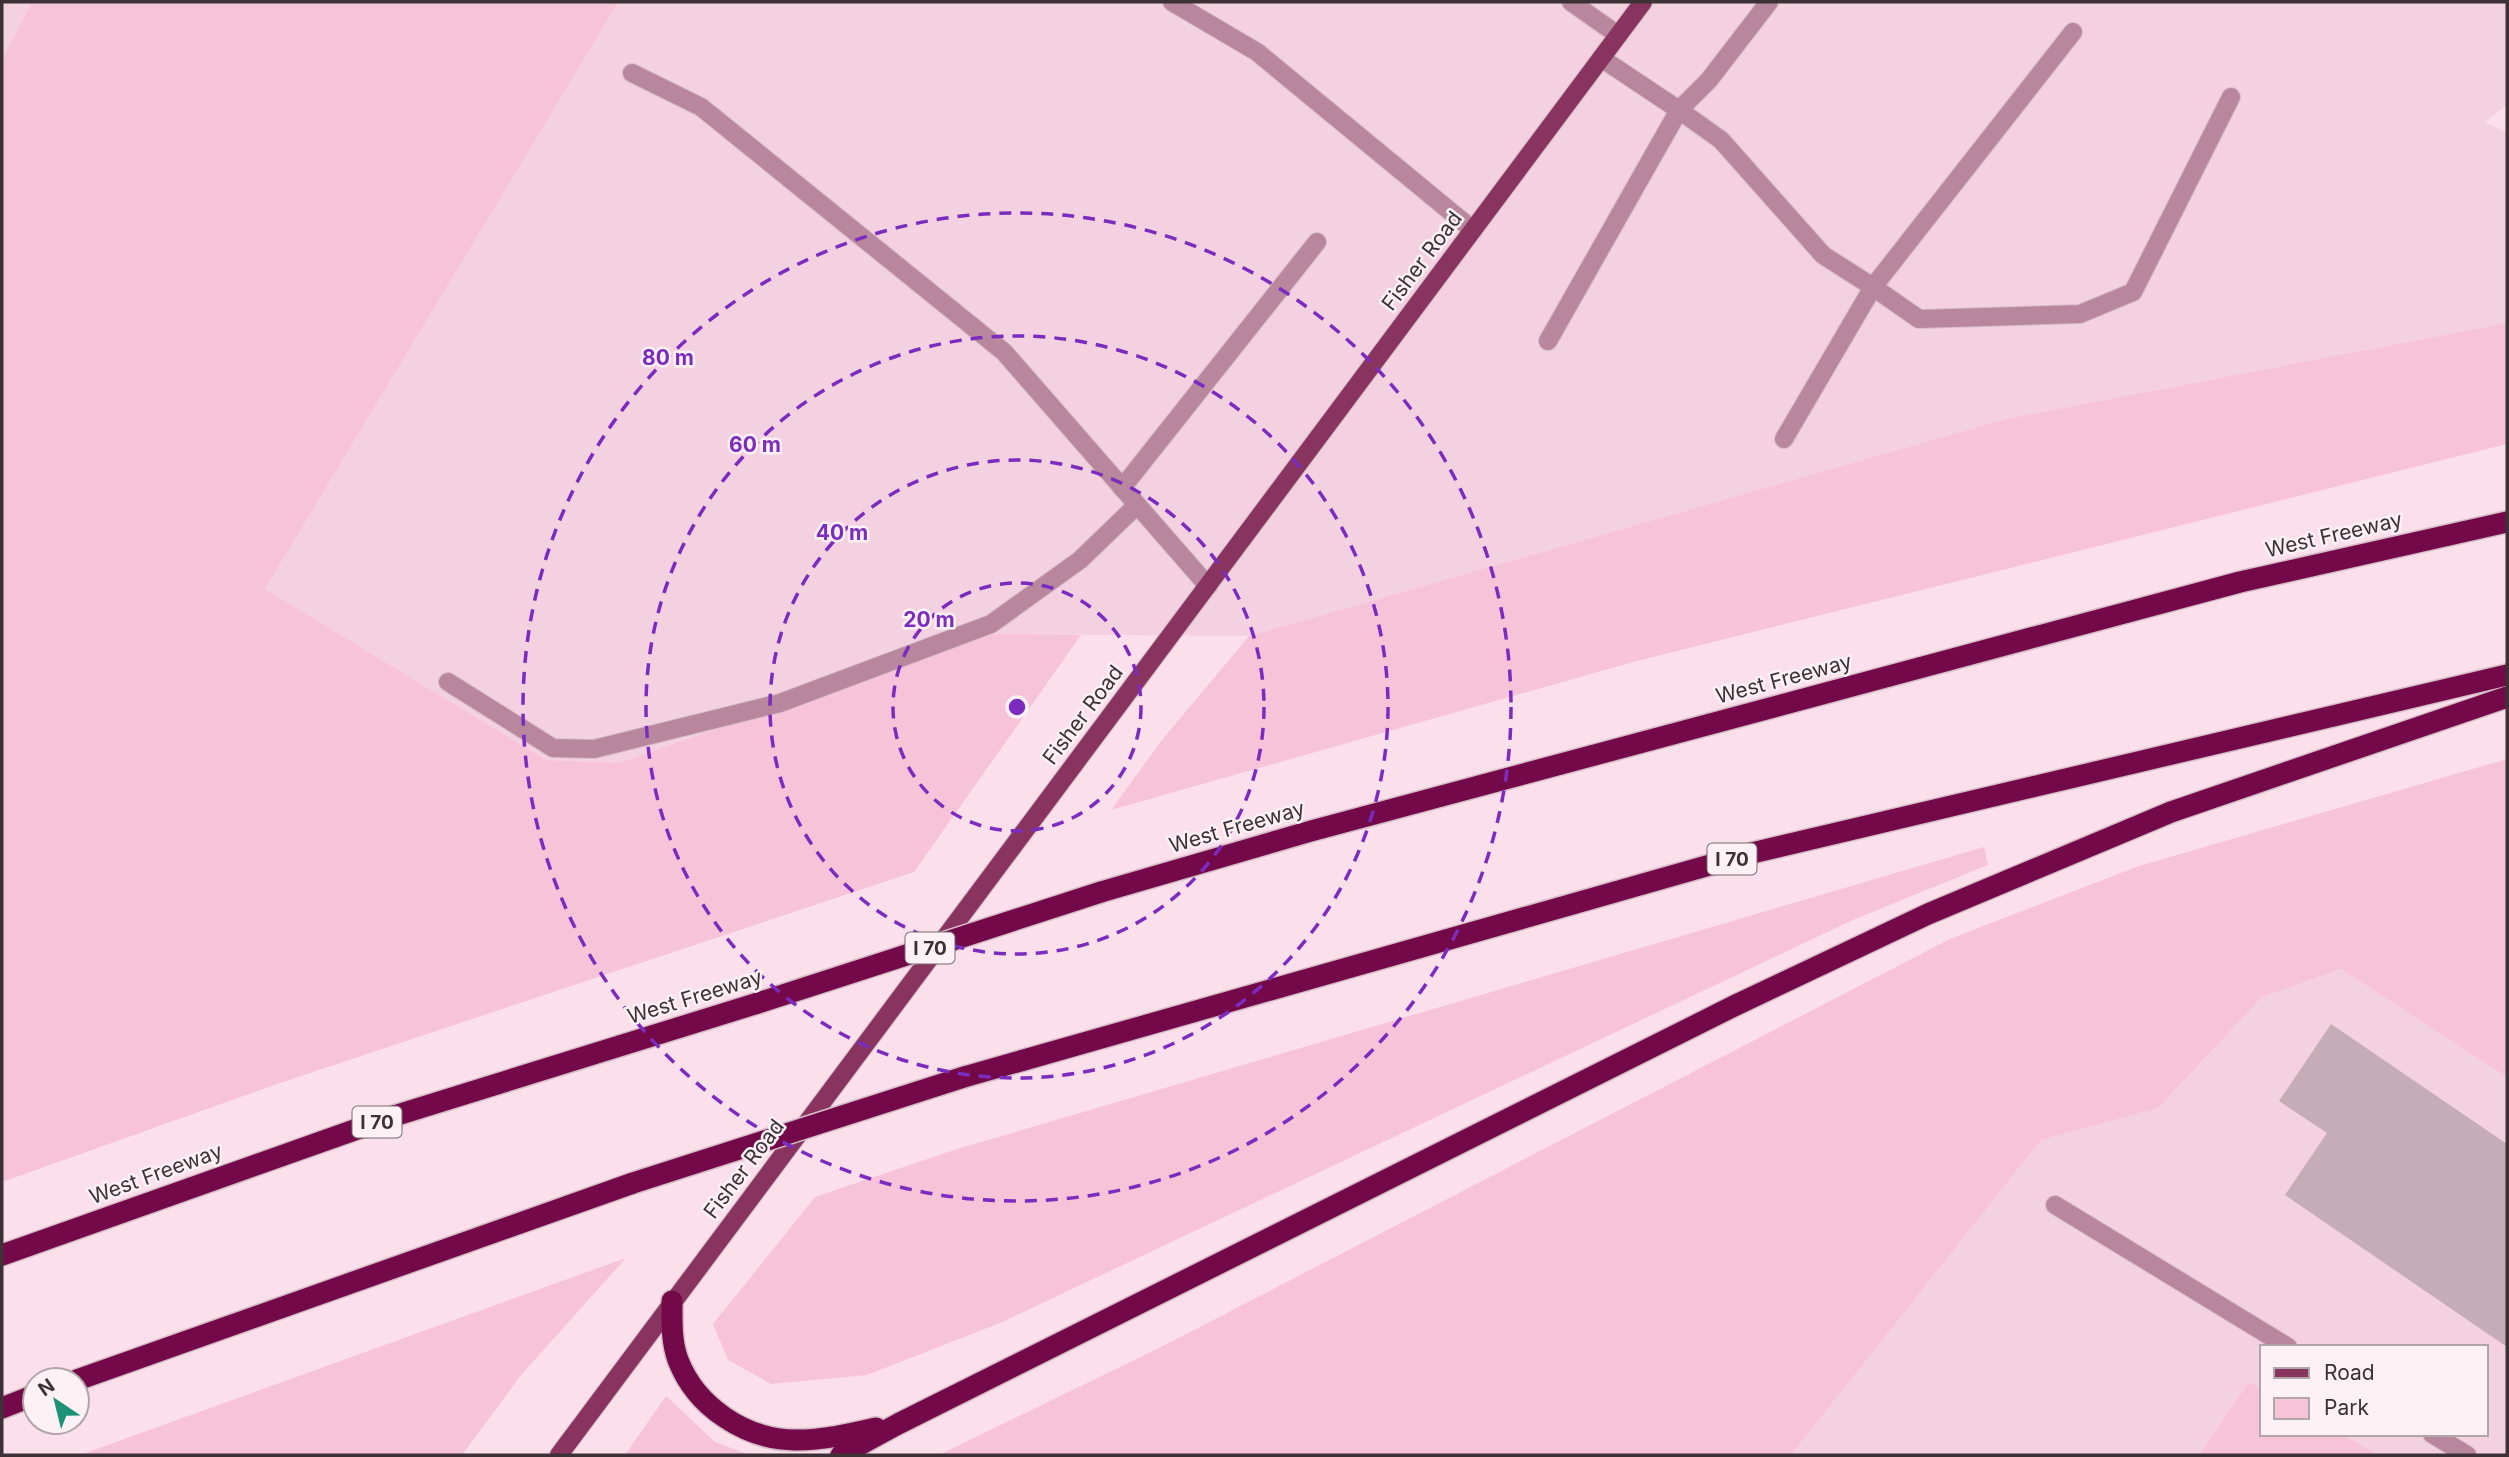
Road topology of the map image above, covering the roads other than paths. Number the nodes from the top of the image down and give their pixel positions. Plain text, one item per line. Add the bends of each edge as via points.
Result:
1 (1172, 2) edge
2 (1571, 2) edge
3 (1643, 2) edge
4 (1769, 2) edge
5 (2073, 32) dead end
6 (1618, 35) junction
7 (1601, 58) junction
8 (632, 73) dead end
9 (2231, 97) dead end
10 (1679, 110) junction
11 (1473, 230) junction
12 (1317, 242) dead end
13 (1873, 287) junction
14 (1548, 341) dead end
15 (1784, 439) dead end
16 (1122, 488) junction
17 (1137, 505) junction
18 (2507, 522) edge
19 (1208, 586) junction
20 (2507, 675) edge
21 (448, 682) dead end
22 (2507, 697) edge
23 (2055, 1205) dead end
24 (2, 1255) edge
25 (672, 1301) junction
26 (2285, 1345) edge
27 (91, 1375) edge
28 (21, 1401) edge
29 (2, 1408) edge
30 (898, 1423) junction
31 (2435, 1436) edge
32 (559, 1455) edge
33 (841, 1455) edge
34 (2467, 1455) edge

1 - 11 lane via 1257,52
2 - 6 lane
3 - 6 main road, Fisher Road
4 - 10 lane via 1709,80
5 - 13 lane
6 - 7 main road, Fisher Road
7 - 10 lane
7 - 11 main road, Fisher Road
8 - 16 lane via 701,107 1004,352
9 - 13 lane via 2133,292 2080,314 1919,319
10 - 13 lane via 1721,140 1823,255
10 - 14 lane
11 - 19 main road, Fisher Road
12 - 16 lane
13 - 15 lane
16 - 17 lane
17 - 19 lane
17 - 21 lane via 1080,560 991,624 780,703 594,749 553,748
18 - 24 highway, West Freeway / I 70, bridge via 2226,585 1323,827 1101,892 394,1116
19 - 25 main road, Fisher Road
20 - 27 highway, I 70, bridge via 1752,853 964,1077 633,1183
22 - 30 highway via 2171,812 1928,914
23 - 26 lane
25 - 30 highway via 678,1359 711,1408 735,1423 761,1435 794,1440 834,1438
25 - 32 main road, Fisher Road
28 - 29 highway
30 - 33 highway
31 - 34 lane

